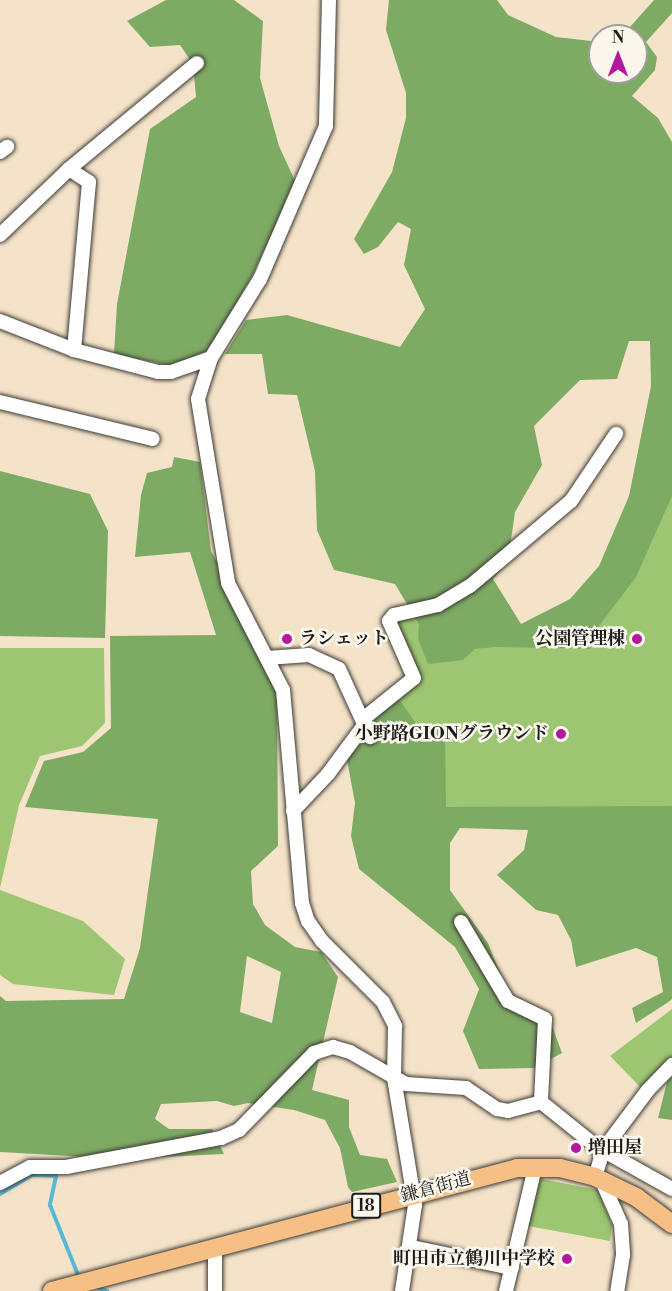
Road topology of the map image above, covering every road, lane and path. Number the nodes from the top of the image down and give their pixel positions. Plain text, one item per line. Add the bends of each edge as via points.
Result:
1 (329, 0) edge
2 (197, 63) dead end
3 (69, 169) junction
4 (0, 235) edge
5 (0, 321) edge
6 (74, 350) junction
7 (211, 358) junction
8 (0, 402) edge
9 (616, 434) dead end
10 (153, 439) dead end
11 (267, 658) junction
12 (366, 726) junction
13 (292, 811) junction
14 (461, 922) dead end
15 (672, 1065) edge
16 (394, 1078) junction
17 (541, 1102) junction
18 (603, 1150) junction
19 (535, 1167) junction
20 (598, 1178) junction
21 (0, 1183) edge
22 (672, 1189) edge
23 (414, 1193) junction
24 (672, 1224) edge
25 (412, 1247) junction
26 (215, 1248) junction
27 (512, 1268) junction
28 (52, 1291) edge
29 (214, 1291) edge
30 (402, 1291) edge
31 (506, 1291) edge
32 (617, 1291) edge

1 - 7 street via 326,126 260,279
2 - 3 street
3 - 4 street
3 - 6 street via 89,182
5 - 6 street
6 - 7 street via 158,372 171,372
7 - 11 street via 198,399 222,566 235,600
8 - 10 street
9 - 12 street via 571,501 470,586 438,605 394,615 388,621 414,678
11 - 12 street via 309,655 339,669
11 - 13 street via 286,707
12 - 13 street
13 - 16 street via 297,878 308,921 390,1013 396,1038
14 - 17 street via 508,1001 545,1019
15 - 18 street via 648,1089
16 - 17 street via 422,1086 466,1088 486,1104 508,1111
16 - 21 street via 388,1070 350,1052 323,1048 239,1130 221,1138 66,1167 30,1167
16 - 23 street
17 - 18 street
18 - 20 street
18 - 22 street
19 - 20 main road, 鎌倉街道 / 18 via 560,1168
19 - 23 main road, 鎌倉街道 / 18 via 497,1171
19 - 27 street
20 - 24 main road, 鎌倉街道 / 18 via 636,1197
20 - 32 street via 621,1224 623,1256
23 - 25 street
23 - 26 main road, 鎌倉街道 / 18
25 - 27 street
25 - 30 street
26 - 28 main road, 鎌倉街道 / 18
26 - 29 street
27 - 31 street

